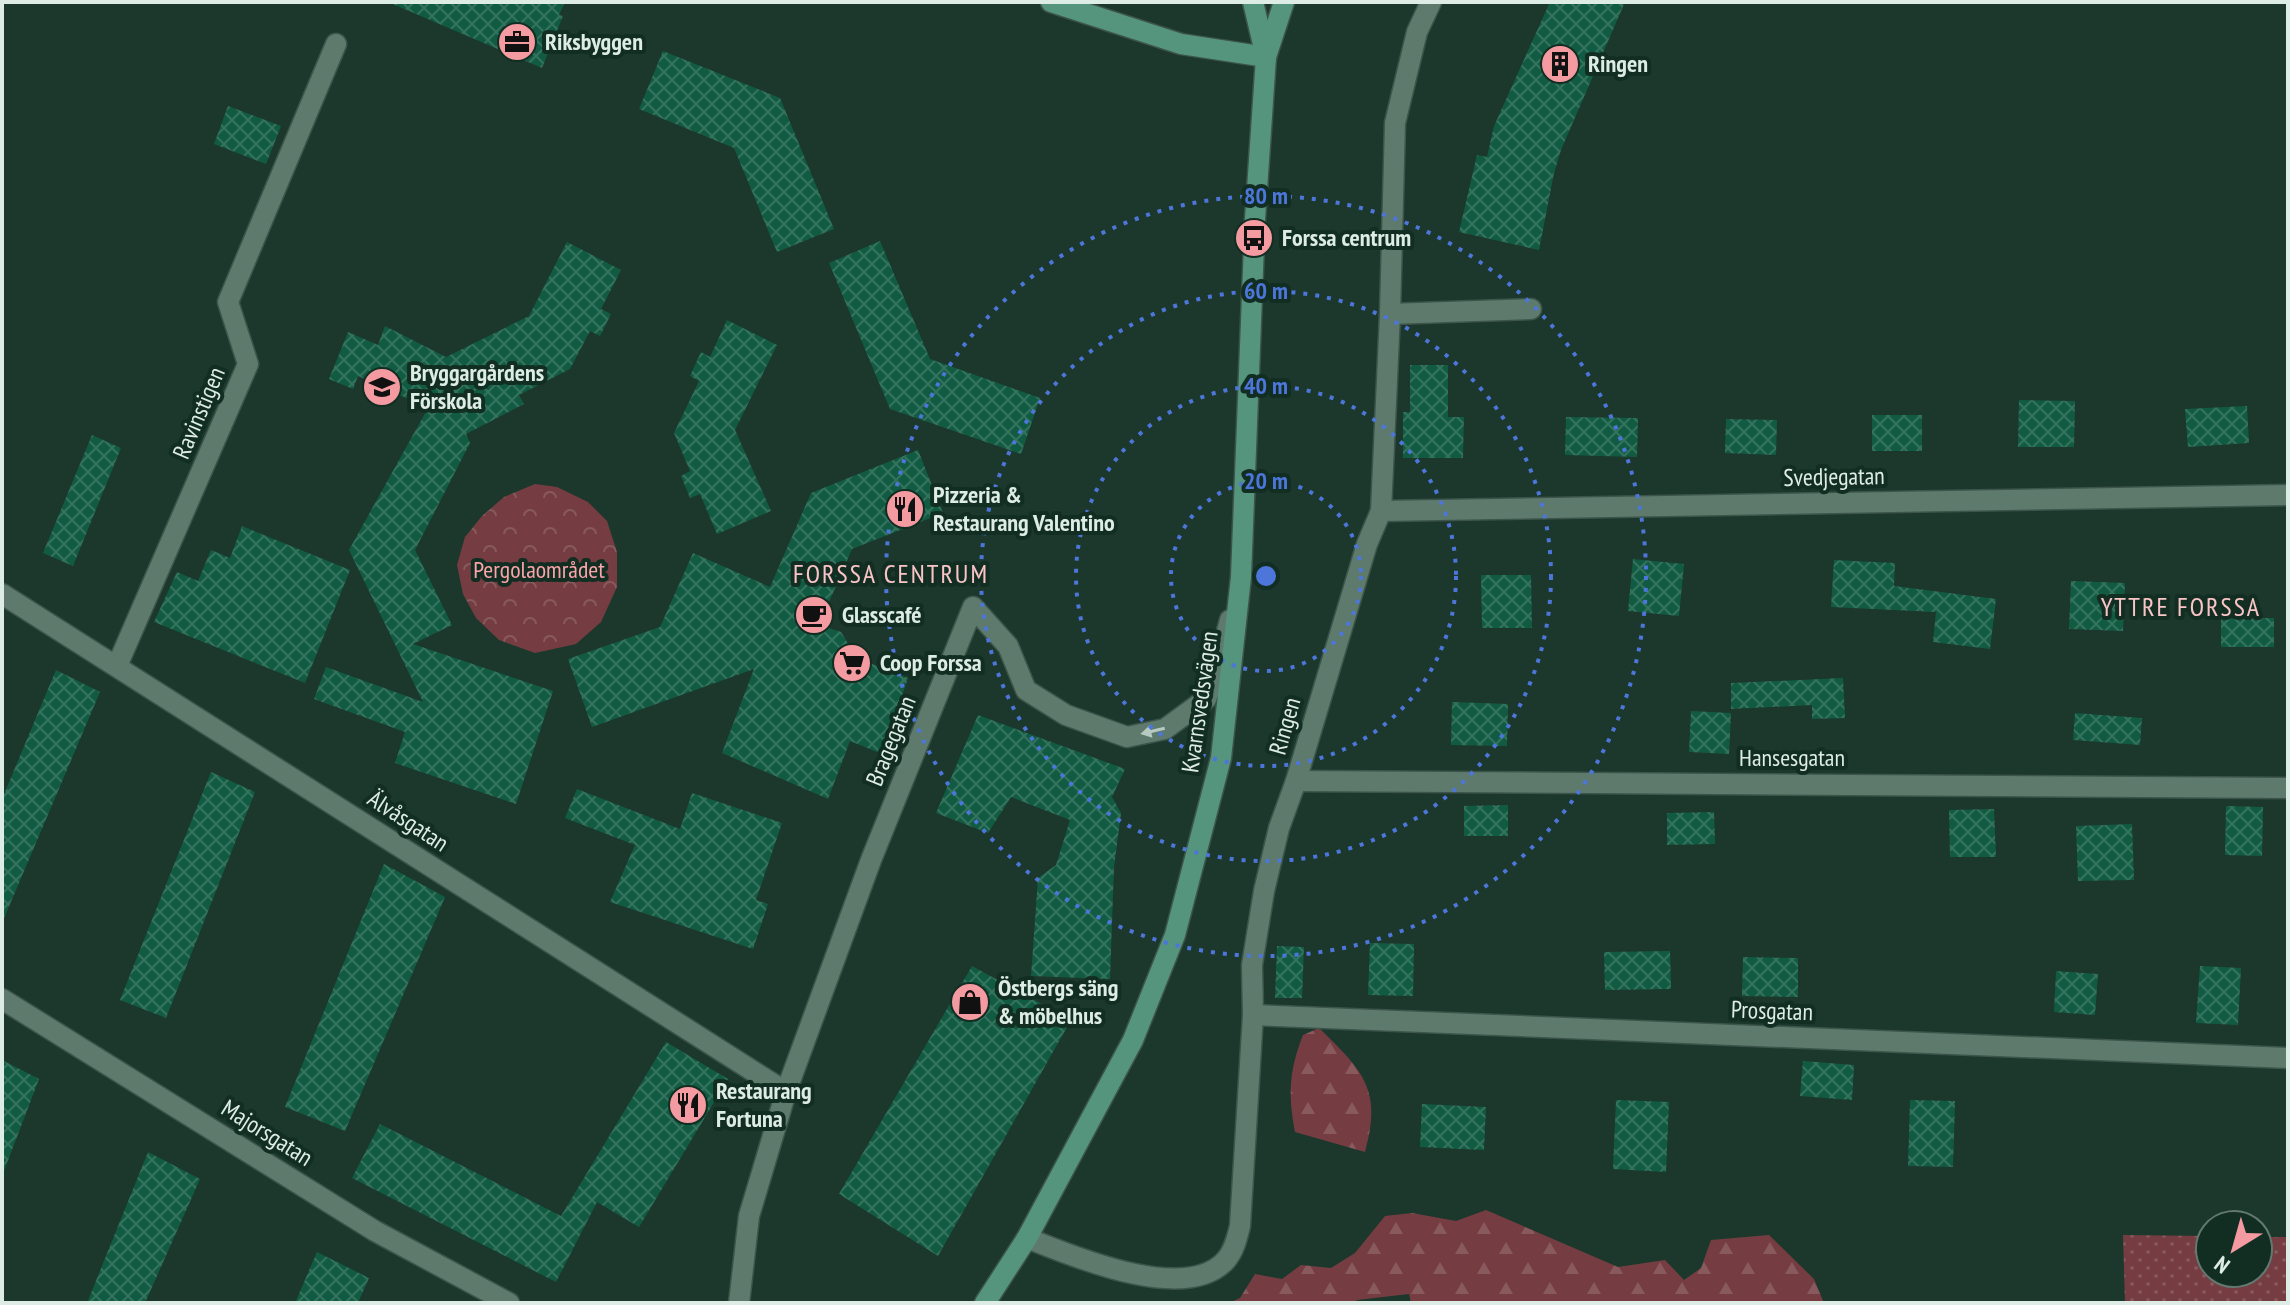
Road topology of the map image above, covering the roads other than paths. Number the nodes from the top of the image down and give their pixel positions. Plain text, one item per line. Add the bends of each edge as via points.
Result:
1 (1051, 2) edge
2 (1253, 2) edge
3 (1284, 2) edge
4 (1431, 2) edge
5 (336, 44) dead end
6 (1266, 57) junction
7 (1531, 309) dead end
8 (1390, 314) junction
9 (2288, 495) edge
10 (1381, 511) junction
11 (1241, 577) junction
12 (2, 594) edge
13 (117, 666) junction
14 (1296, 781) junction
15 (2288, 788) edge
16 (2, 999) edge
17 (1253, 1015) junction
18 (2288, 1058) edge
19 (786, 1092) junction
20 (1027, 1238) junction
21 (509, 1303) edge
22 (739, 1303) edge
23 (985, 1303) edge

1 - 6 street via 1181,44
2 - 6 street, Kvarnsvedsvägen
3 - 6 street, Kvarnsvedsvägen
4 - 8 street, Ringen via 1417,32 1395,123
5 - 13 street, Ravinstigen via 228,302 248,364
6 - 11 street, Kvarnsvedsvägen
7 - 8 street
8 - 10 street, Ringen
9 - 10 street, Svedjegatan
10 - 14 street, Ringen
11 -> 19 street, Bragegatan via 1206,699 1165,729 1127,737 1066,715 1026,690 1008,646 973,607 871,860
11 - 20 street, Kvarnsvedsvägen via 1221,758 1175,935 1133,1040
12 - 13 street, Älvåsgatan
13 - 19 street, Älvåsgatan
14 - 15 street, Hansesgatan
14 - 17 street, Ringen via 1264,891 1252,965
16 - 21 street, Majorsgatan via 375,1231
17 - 18 street, Prosgatan
17 - 20 street, Ringen via 1240,1226 1227,1260 1213,1271 1160,1278 1105,1269
19 - 22 street, Bragegatan via 749,1216
20 - 23 street, Kvarnsvedsvägen

